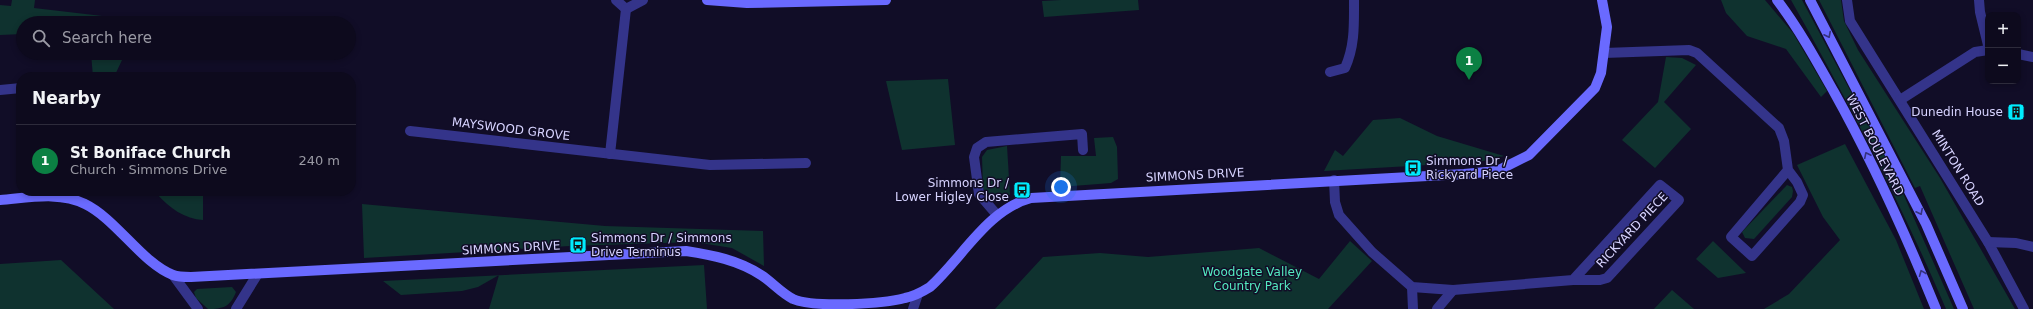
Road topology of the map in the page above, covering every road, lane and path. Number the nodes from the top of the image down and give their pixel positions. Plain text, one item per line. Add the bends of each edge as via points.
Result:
1 (616, 0) edge
2 (643, 0) edge
3 (707, 0) edge
4 (886, 0) edge
5 (1354, 0) edge
6 (1602, 0) edge
7 (1777, 0) edge
8 (1810, 0) edge
9 (1847, 0) edge
10 (1979, 0) edge
11 (626, 9) junction
12 (1985, 33) edge
13 (1985, 50) edge
14 (1604, 53) junction
15 (2021, 55) edge
16 (2033, 57) edge
17 (1330, 72) dead end
18 (16, 88) edge
19 (0, 90) edge
20 (1900, 100) junction
21 (410, 131) dead end
22 (1083, 150) dead end
23 (610, 154) junction
24 (806, 163) dead end
25 (1788, 170) junction
26 (1334, 180) junction
27 (0, 200) edge
28 (997, 215) junction
29 (1988, 242) junction
30 (2033, 247) edge
31 (173, 275) junction
32 (257, 275) junction
33 (1573, 280) junction
34 (1412, 287) junction
35 (1453, 290) junction
36 (918, 294) junction
37 (804, 305) edge
38 (198, 309) edge
39 (236, 309) edge
40 (913, 309) edge
41 (1413, 309) edge
42 (1437, 309) edge
43 (1936, 309) edge
44 (1963, 309) edge
45 (2024, 309) edge

1 - 11 street
2 - 11 street
3 - 4 street via 747,3
5 - 17 street via 1351,55 1345,68
6 - 14 street, SIMMONS DRIVE via 1607,26
43 -> 7 street, WEST BOULEVARD via 1906,235 1850,119 1799,30
8 -> 44 street, WEST BOULEVARD via 1926,224
9 - 20 street, MINTON ROAD via 1850,21
10 - 12 street
11 - 23 street
13 - 20 street via 1976,52
14 - 25 street via 1689,50 1697,54 1779,128 1784,141
14 - 26 street, SIMMONS DRIVE via 1601,73 1595,88 1529,155 1510,166 1497,172
15 - 16 street
18 - 19 street
20 - 29 street, MINTON ROAD
21 - 23 street, MAYSWOOD GROVE
22 - 28 street via 1082,134 986,142 977,148 974,157 979,194
23 - 24 street, MAYSWOOD GROVE via 710,165
25 - 25 street via 1731,237 1752,256 1800,202 1802,195
26 - 28 street, SIMMONS DRIVE via 1031,198 1012,204
26 - 34 street via 1335,202 1339,215 1372,252
27 - 31 street, SIMMONS DRIVE via 60,197 84,203 100,214 156,265
28 - 36 street, SIMMONS DRIVE via 940,278
29 - 30 street via 2016,243
29 - 45 street, MINTON ROAD
31 - 32 street, SIMMONS DRIVE
31 - 38 street, SIMMONS DRIVE
32 - 37 street, SIMMONS DRIVE via 686,251 714,255 744,265
32 - 39 street
33 - 33 street, RICKYARD PIECE via 1660,185 1679,200 1607,278
33 - 35 street, RICKYARD PIECE
34 - 35 street, RICKYARD PIECE
34 - 41 street
35 - 42 street
36 - 37 street, SIMMONS DRIVE via 891,301
36 - 40 street

